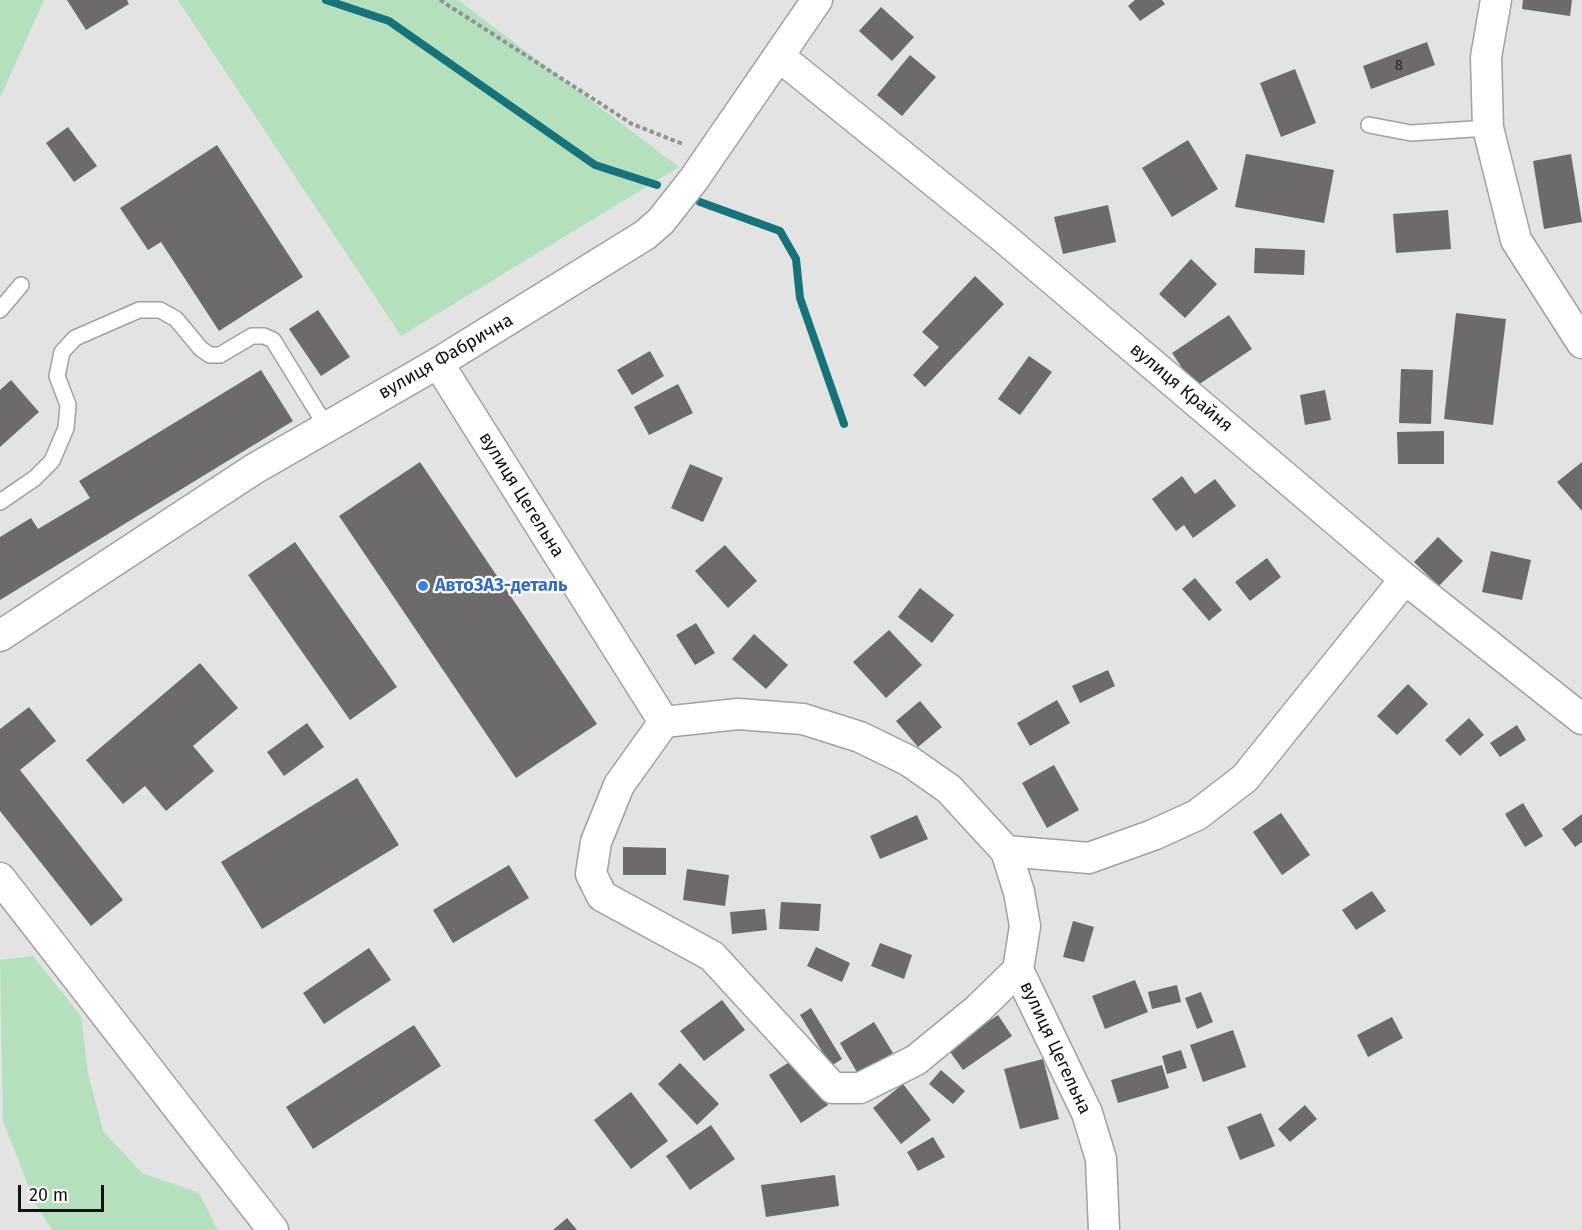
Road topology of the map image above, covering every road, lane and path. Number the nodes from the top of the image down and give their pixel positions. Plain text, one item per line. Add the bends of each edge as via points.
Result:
1 (440, 0) edge
2 (817, 0) edge
3 (1496, 0) edge
4 (780, 57) junction
5 (1369, 125) dead end
6 (1488, 128) junction
7 (709, 154) junction
8 (21, 285) dead end
9 (0, 310) edge
10 (1582, 343) edge
11 (438, 363) junction
12 (326, 426) junction
13 (0, 502) edge
14 (1405, 579) junction
15 (0, 636) edge
16 (1582, 719) edge
17 (664, 722) junction
18 (1006, 852) junction
19 (0, 878) edge
20 (1018, 970) junction
21 (273, 1230) edge
22 (1104, 1230) edge

1 - 7 path via 632,124
2 - 4 street, вулиця Фабрична
3 - 6 street via 1486,57
4 - 7 street, вулиця Фабрична
4 - 14 street, вулиця Крайня via 1004,238
5 - 6 lane via 1411,133
6 - 10 street via 1516,240
7 - 11 street, вулиця Фабрична via 687,188 645,235
8 - 9 lane
11 - 12 street, вулиця Фабрична
11 - 17 street, вулиця Цегельна
12 - 13 lane via 273,340 252,336 220,355 210,355 176,319 160,310 139,310 75,338 62,352 57,376 68,405 66,428 51,461 35,478
12 - 15 street, вулиця Фабрична
14 - 16 street, вулиця Крайня
14 - 18 street via 1245,778 1197,815 1089,858
17 - 18 street, вулиця Цегельна via 738,714 803,719 860,737 909,761 949,789
17 - 20 street via 619,785 596,842 591,874 602,896 712,956 833,1088 860,1088 916,1060
18 - 20 street, вулиця Цегельна via 1025,926
19 - 21 street
20 - 22 street, вулиця Цегельна via 1087,1113 1101,1159

